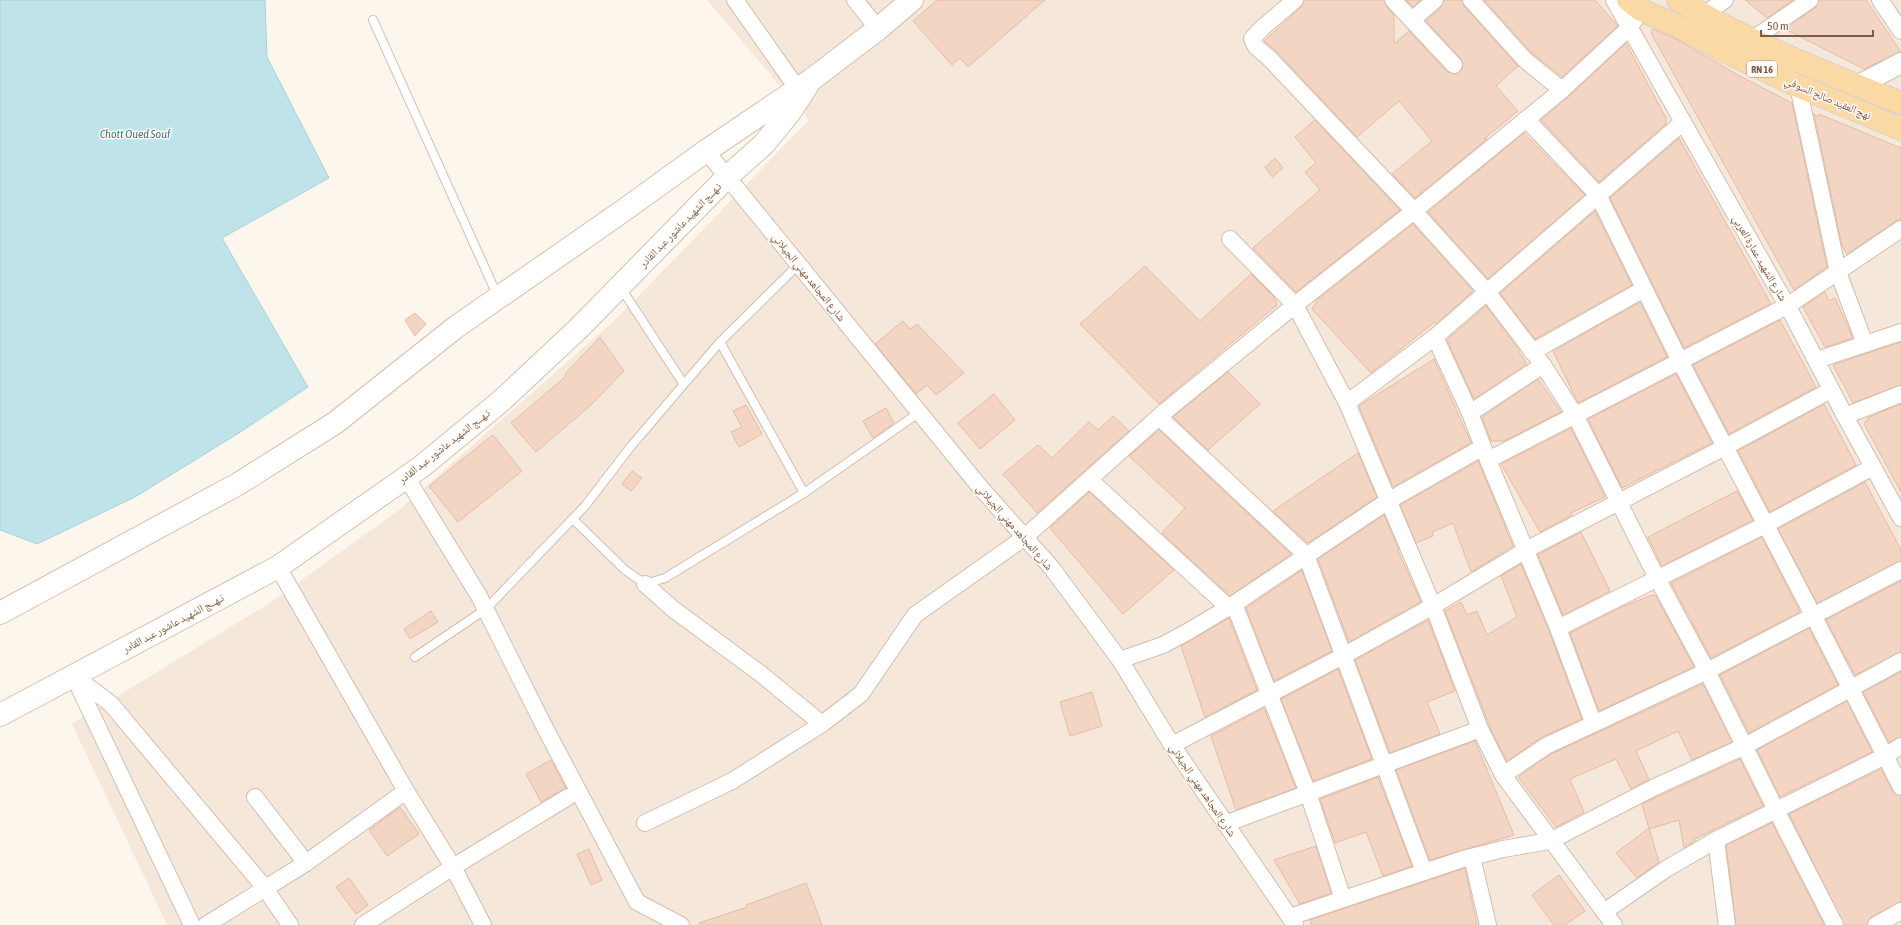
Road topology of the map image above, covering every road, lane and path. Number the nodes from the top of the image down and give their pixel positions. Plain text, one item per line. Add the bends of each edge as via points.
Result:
1 (735, 0) edge
2 (855, 0) edge
3 (912, 0) edge
4 (1295, 0) edge
5 (1393, 0) edge
6 (1435, 0) edge
7 (1471, 0) edge
8 (1614, 0) edge
9 (1678, 0) edge
10 (1725, 0) edge
11 (1810, 0) edge
12 (1880, 0) edge
13 (1636, 3) edge
14 (1703, 15) junction
15 (373, 20) dead end
16 (1412, 20) junction
17 (1629, 28) junction
18 (878, 29) junction
19 (1901, 31) edge
20 (1753, 39) junction
21 (1901, 64) edge
22 (1454, 65) dead end
23 (804, 84) junction
24 (1798, 86) junction
25 (1857, 86) junction
26 (1562, 90) junction
27 (1901, 103) edge
28 (1526, 119) junction
29 (1683, 122) junction
30 (1901, 129) edge
31 (706, 151) junction
32 (728, 176) junction
33 (1598, 195) junction
34 (1414, 211) junction
35 (1901, 229) edge
36 (1230, 239) dead end
37 (799, 264) junction
38 (1838, 272) junction
39 (620, 286) junction
40 (1644, 289) junction
41 (1488, 293) junction
42 (498, 298) junction
43 (1295, 304) junction
44 (1787, 306) junction
45 (1901, 332) edge
46 (1435, 337) junction
47 (720, 342) junction
48 (1865, 344) junction
49 (1532, 352) junction
50 (1817, 360) junction
51 (1680, 361) junction
52 (1542, 365) junction
53 (683, 383) junction
54 (1831, 390) junction
55 (1901, 394) edge
56 (1347, 403) junction
57 (920, 412) junction
58 (1470, 413) junction
59 (1575, 415) junction
60 (1845, 416) junction
61 (1159, 417) junction
62 (1725, 448) junction
63 (1486, 454) junction
64 (1873, 467) junction
65 (406, 477) junction
66 (1090, 480) junction
67 (804, 492) junction
68 (1388, 501) junction
69 (1619, 502) junction
70 (1901, 518) edge
71 (573, 519) junction
72 (1765, 525) junction
73 (1024, 537) junction
74 (1526, 550) junction
75 (1306, 555) junction
76 (278, 567) junction
77 (1901, 570) edge
78 (1658, 580) junction
79 (645, 584) junction
80 (1231, 605) junction
81 (1433, 606) junction
82 (486, 609) junction
83 (0, 612) edge
84 (1813, 615) junction
85 (1558, 628) junction
86 (1343, 656) junction
87 (415, 657) dead end
88 (1120, 660) junction
89 (1901, 661) edge
90 (1707, 671) junction
91 (74, 676) junction
92 (1850, 690) junction
93 (1270, 694) junction
94 (0, 715) edge
95 (1593, 722) junction
96 (822, 724) junction
97 (1480, 728) junction
98 (1172, 744) junction
99 (1745, 746) junction
100 (1901, 746) edge
101 (1885, 756) junction
102 (1384, 764) junction
103 (1503, 775) junction
104 (1901, 787) edge
105 (406, 791) junction
106 (1308, 793) junction
107 (255, 797) dead end
108 (568, 797) dead end
109 (1776, 810) junction
110 (645, 823) dead end
111 (1225, 824) junction
112 (1716, 840) junction
113 (1550, 841) junction
114 (1472, 857) junction
115 (306, 863) junction
116 (453, 867) junction
117 (1424, 872) junction
118 (265, 888) junction
119 (1343, 899) junction
120 (1901, 911) edge
121 (1604, 912) junction
122 (1292, 921) edge
123 (192, 925) edge
124 (206, 925) edge
125 (290, 925) edge
126 (363, 925) edge
127 (483, 925) edge
128 (681, 925) edge
129 (1488, 925) edge
130 (1614, 925) edge
131 (1727, 925) edge
132 (1835, 925) edge
133 (1876, 925) edge

1 - 23 street
2 - 18 street
3 - 18 main road, نـهــج الشهيد عاشور عبد القادر
4 - 34 street via 1252,39 1256,47
5 - 16 street
6 - 16 street
7 - 26 street via 1525,60
8 - 17 street, شارع الشهيد عمارة العربي
9 - 14 main road, نهج العقيد صالح السوفي / RN 16
10 - 14 street
11 - 20 street
12 - 19 street
13 - 17 street
13 - 24 main road, نهج العقيد صالح السوفي / RN 16 via 1724,51
14 - 20 main road, نهج العقيد صالح السوفي / RN 16
15 - 42 lane
16 - 22 street
17 - 26 street
17 - 29 street, شارع الشهيد عمارة العربي
18 - 23 main road, نـهــج الشهيد عاشور عبد القادر
20 - 25 main road, نهج العقيد صالح السوفي / RN 16
21 - 25 street
23 - 31 main road, نـهــج الشهيد عاشور عبد القادر
23 - 32 main road, نـهــج الشهيد عاشور عبد القادر via 778,128
24 - 30 main road, نهج العقيد صالح السوفي / RN 16
24 - 38 street
25 - 27 main road, نهج العقيد صالح السوفي / RN 16
26 - 28 street
28 - 33 street
28 - 34 street
29 - 33 street
29 - 44 street, شارع الشهيد عمارة العربي
31 - 32 street, شارع المجاهد مهني الجيلاني
31 - 42 main road, نـهــج الشهيد عاشور عبد القادر
32 - 37 street, شارع المجاهد مهني الجيلاني
32 - 39 main road, نـهــج الشهيد عاشور عبد القادر
33 - 40 street
33 - 41 street
34 - 41 street
34 - 43 street
35 - 38 street
36 - 43 street
37 - 47 lane
37 - 57 street, شارع المجاهد مهني الجيلاني
38 - 44 street
38 - 48 street
39 - 53 lane
39 - 65 main road, نـهــج الشهيد عاشور عبد القادر via 501,401
40 - 49 street
40 - 51 street
41 - 46 street
41 - 49 street
42 - 83 main road, نـهــج الشهيد عاشور عبد القادر via 456,327 328,428 238,484
43 - 56 street
43 - 61 street
44 - 50 street, شارع الشهيد عمارة العربي
44 - 51 street
45 - 48 street
46 - 56 street
46 - 58 street
47 - 53 lane
47 - 67 lane
48 - 50 street
49 - 52 street
50 - 54 street, شارع الشهيد عمارة العربي
51 - 59 street
51 - 62 street
52 - 58 street
52 - 59 street
53 - 71 lane
54 - 60 street, شارع الشهيد عمارة العربي
54 - 62 street
55 - 60 street
56 - 68 street
57 - 67 lane
57 - 73 street, شارع المجاهد مهني الجيلاني
58 - 63 street
59 - 63 street
59 - 69 street
60 - 64 street, شارع الشهيد عمارة العربي
61 - 66 street
61 - 75 street
62 - 69 street
62 - 72 street
63 - 68 street
63 - 74 street
64 - 70 street, شارع الشهيد عمارة العربي
64 - 72 street
65 - 76 main road, نـهــج الشهيد عاشور عبد القادر
65 - 82 street
66 - 73 street
66 - 80 street
67 - 79 lane via 686,566 665,578
68 - 75 street
68 - 81 street
69 - 74 street
69 - 78 street
71 - 79 lane via 625,570
71 - 82 lane
72 - 78 street
72 - 84 street
73 - 88 street, شارع المجاهد مهني الجيلاني via 1050,567
73 - 96 street via 915,615 861,694
74 - 81 street
74 - 85 street
75 - 80 street
75 - 86 street
76 - 91 main road, نـهــج الشهيد عاشور عبد القادر
76 - 105 street
77 - 84 street
78 - 85 street
78 - 90 street
79 - 96 street via 673,609 761,674
80 - 88 street via 1163,645
80 - 93 street
81 - 86 street
81 - 97 street
82 - 87 lane
82 - 128 street via 544,726 637,902
84 - 90 street
84 - 92 street
85 - 95 street
86 - 93 street
86 - 102 street
88 - 98 street, شارع المجاهد مهني الجيلاني
89 - 92 street
90 - 95 street
90 - 99 street
91 - 94 main road, نـهــج الشهيد عاشور عبد القادر
91 - 118 street via 111,704
91 - 123 street
92 - 99 street
92 - 101 street
93 - 98 street
93 - 106 street
95 - 103 street via 1546,746
96 - 110 street via 732,781
97 - 102 street
97 - 103 street
98 - 111 street, شارع المجاهد مهني الجيلاني
99 - 109 street
99 - 113 street via 1655,787
100 - 101 street
101 - 104 street
101 - 109 street
102 - 106 street
102 - 117 street
103 - 113 street
105 - 115 street
105 - 116 street
106 - 111 street
106 - 119 street
107 - 115 street
108 - 116 street
109 - 112 street
109 - 132 street
111 - 122 street, شارع المجاهد مهني الجيلاني
112 - 121 street via 1666,869
112 - 131 street
113 - 114 street
113 - 121 street
114 - 117 street
114 - 129 street
115 - 118 street
116 - 126 street
116 - 127 street
117 - 119 street
118 - 124 street
118 - 125 street
119 - 122 street
120 - 133 street
121 - 130 street

